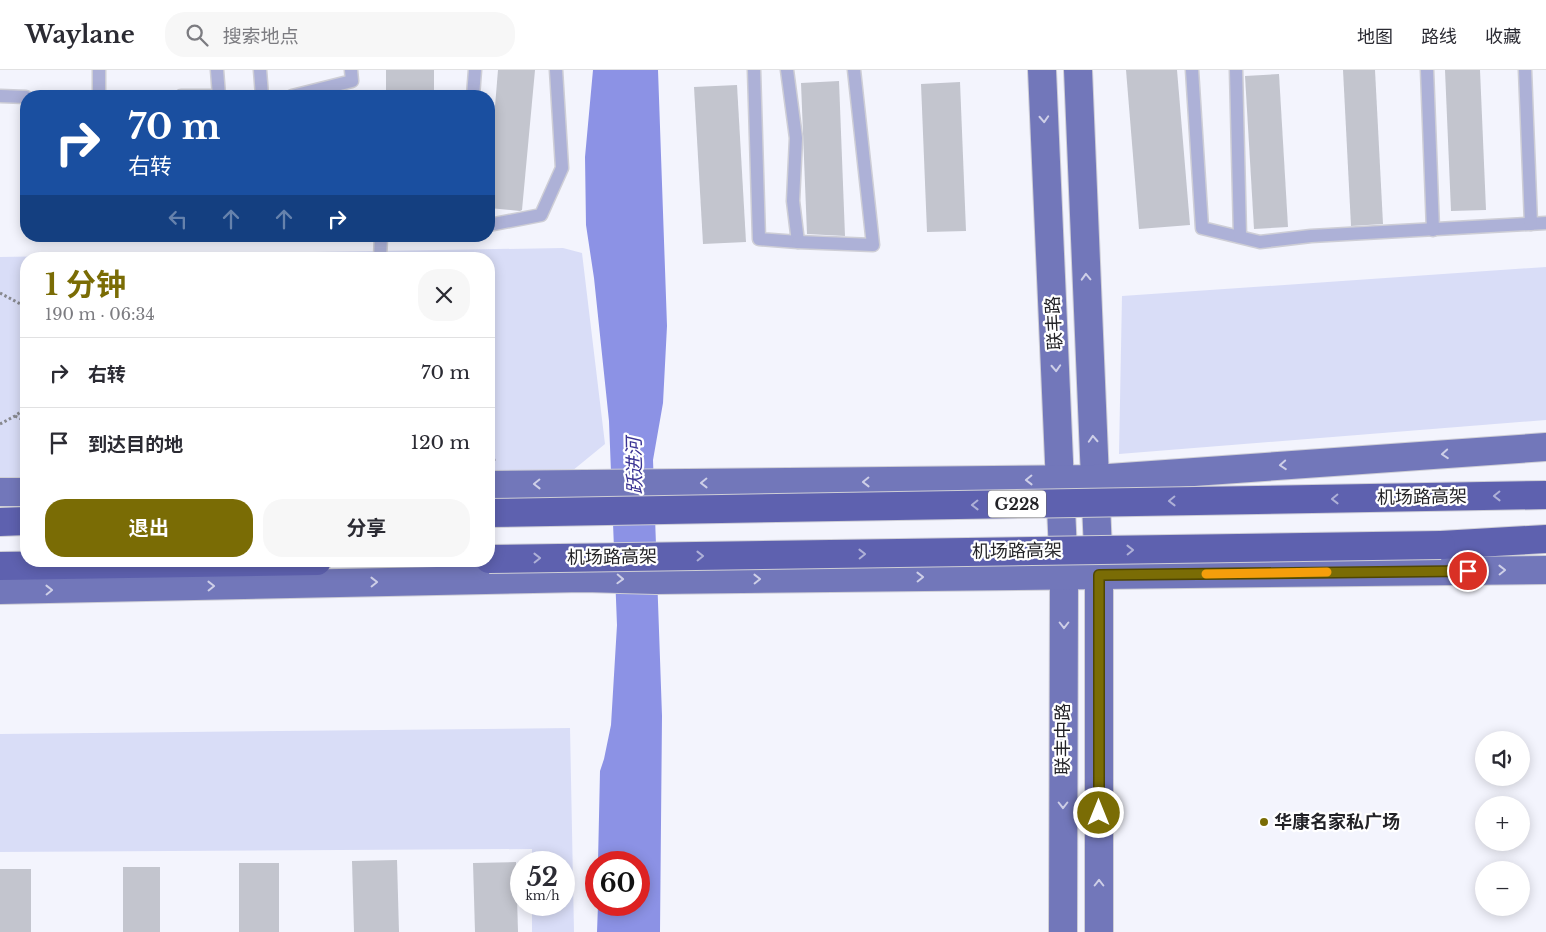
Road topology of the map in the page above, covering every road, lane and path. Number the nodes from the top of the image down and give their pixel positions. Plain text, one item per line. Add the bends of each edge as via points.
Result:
1 (99, 70) edge
2 (217, 70) edge
3 (260, 70) edge
4 (351, 70) edge
5 (475, 70) edge
6 (556, 70) edge
7 (754, 70) edge
8 (788, 70) edge
9 (854, 70) edge
10 (1042, 70) edge
11 (1078, 70) edge
12 (1192, 70) edge
13 (1236, 70) edge
14 (1427, 70) edge
15 (1525, 70) edge
16 (99, 90) edge
17 (219, 90) edge
18 (262, 90) edge
19 (316, 90) edge
20 (473, 90) edge
21 (0, 96) edge
22 (20, 97) edge
23 (1546, 222) edge
24 (495, 224) edge
25 (1531, 224) junction
26 (1433, 230) junction
27 (1240, 236) junction
28 (798, 242) junction
29 (0, 293) edge
30 (20, 304) edge
31 (20, 413) edge
32 (16, 416) junction
33 (20, 418) edge
34 (0, 424) edge
35 (1546, 447) edge
36 (495, 474) edge
37 (1061, 479) junction
38 (1095, 479) junction
39 (0, 492) edge
40 (20, 492) edge
41 (1546, 495) edge
42 (495, 513) edge
43 (20, 521) edge
44 (0, 522) edge
45 (1546, 539) edge
46 (1440, 545) junction
47 (1546, 550) edge
48 (495, 559) edge
49 (0, 566) edge
50 (20, 566) edge
51 (1546, 570) edge
52 (1099, 575) junction
53 (1064, 576) junction
54 (0, 590) edge
55 (1063, 932) edge
56 (1099, 932) edge

1 - 16 lane
2 - 17 lane
3 - 18 lane
4 - 19 lane via 352,81
5 - 20 lane
6 - 24 lane via 562,168 541,215
7 - 28 lane via 759,239
8 - 28 lane via 796,138 793,201
9 - 28 lane via 873,245
10 -> 37 main road, 联丰路
38 -> 11 main road, 联丰路
12 - 27 lane via 1202,228
13 - 27 lane
14 - 26 lane
15 - 25 lane
21 - 22 lane
23 - 25 lane
25 - 26 lane
26 - 27 lane via 1310,236 1260,242
29 - 30 path
31 - 32 path
32 - 33 path
32 - 34 path
35 -> 38 main road
37 -> 36 main road via 664,484 585,483
37 - 38 main road
37 - 53 main road, 联丰路
38 - 52 main road, 联丰路
39 - 40 main road
41 -> 42 highway, 机场路高架 / G228, bridge
43 - 44 highway
45 - 46 highway, 机场路高架
46 - 47 highway
48 -> 46 highway, 机场路高架, bridge
49 - 50 highway
52 -> 51 main road
52 - 53 main road
56 -> 52 main road, 联丰中路
54 -> 53 main road via 584,578
53 -> 55 main road, 联丰中路

